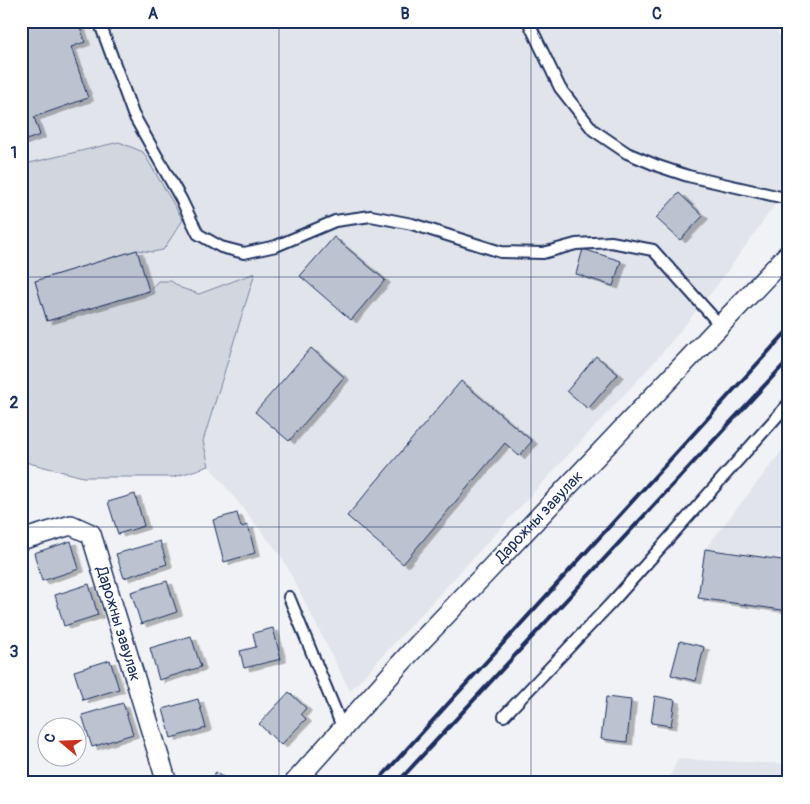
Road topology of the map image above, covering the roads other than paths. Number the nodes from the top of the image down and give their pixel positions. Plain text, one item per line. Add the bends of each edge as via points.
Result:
1 (99, 21) edge
2 (528, 21) edge
3 (789, 199) edge
4 (789, 253) edge
5 (720, 325) junction
6 (789, 403) edge
7 (21, 540) edge
8 (289, 597) dead end
9 (504, 716) dead end
10 (343, 729) junction
11 (168, 783) edge
12 (294, 783) edge

1 - 5 lane via 133,114 198,234 221,247 244,253 276,246 335,221 371,216 412,224 501,252 543,253 576,244 611,242 653,250
2 - 3 lane via 560,88 594,130 627,153 688,176
4 - 5 street, Дарожны завулак
5 - 10 street, Дарожны завулак via 410,653
6 - 9 lane via 615,599
7 - 11 street, Дарожны завулак via 71,525 91,534
8 - 10 lane
10 - 12 street, Дарожны завулак

